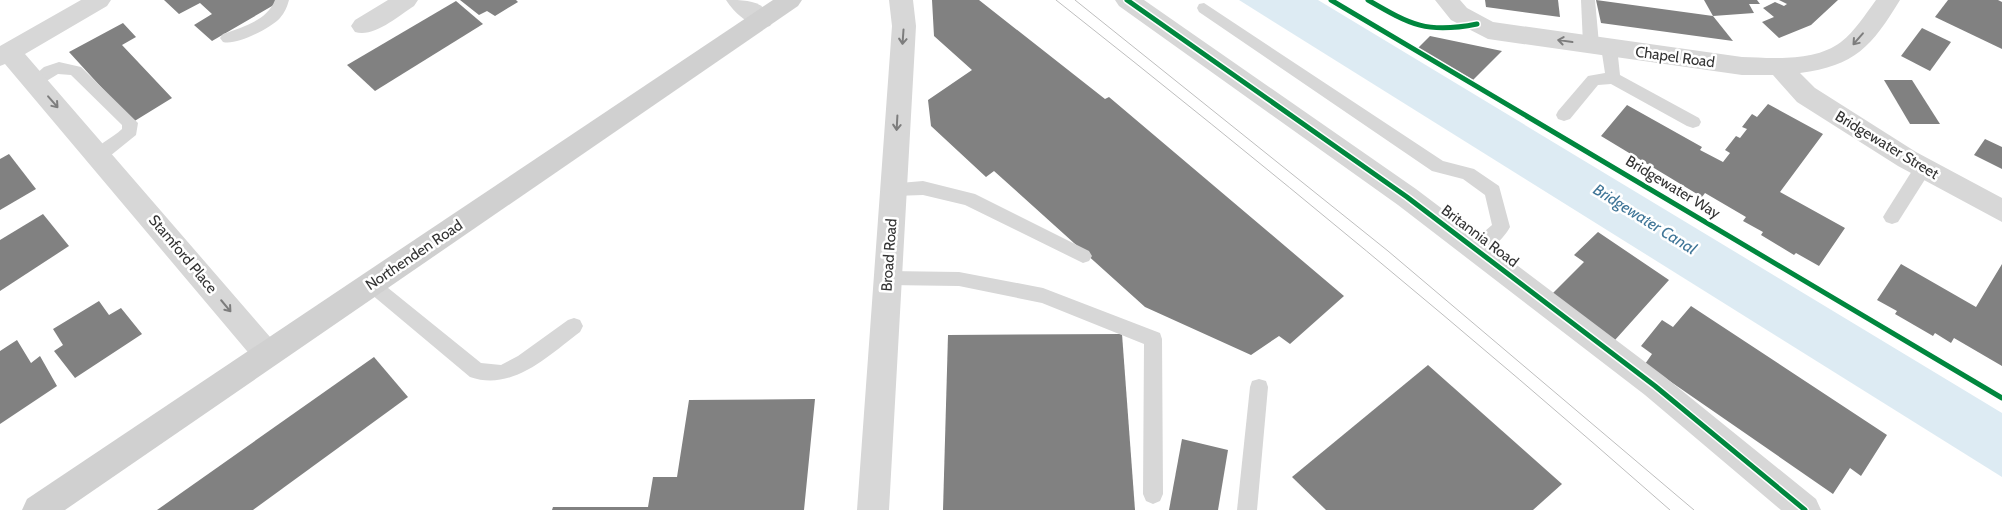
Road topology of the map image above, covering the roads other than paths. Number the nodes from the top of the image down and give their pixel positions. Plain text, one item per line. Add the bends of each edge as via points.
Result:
1 (99, 0) edge
2 (282, 0) edge
3 (406, 0) edge
4 (738, 0) edge
5 (790, 0) edge
6 (901, 0) edge
7 (1127, 0) edge
8 (1447, 0) edge
9 (1588, 0) edge
10 (1888, 0) edge
11 (1204, 8) dead end
12 (762, 20) junction
13 (363, 26) dead end
14 (228, 38) dead end
15 (1600, 46) junction
16 (5, 54) edge
17 (1780, 67) junction
18 (1613, 78) junction
19 (35, 82) junction
20 (1564, 114) dead end
21 (1693, 122) dead end
22 (99, 155) junction
23 (1923, 168) junction
24 (894, 190) junction
25 (2002, 211) edge
26 (1892, 217) dead end
27 (1476, 249) junction
28 (1083, 256) dead end
29 (888, 278) junction
30 (370, 284) junction
31 (574, 326) dead end
32 (267, 354) junction
33 (1259, 388) dead end
34 (1153, 494) dead end
35 (38, 510) edge
36 (874, 510) edge
37 (1248, 510) edge
38 (1804, 510) edge

1 - 16 street
2 - 14 lane via 281,7 258,27
3 - 13 street
4 - 12 street
5 - 12 main road, Northenden Road
6 -> 24 street, Broad Road via 904,26
7 - 27 street, Britannia Road via 1407,196
15 -> 8 street, Chapel Road via 1488,30 1459,14
9 - 15 lane
10 -> 17 street, Chapel Road via 1848,50
11 - 27 lane via 1438,166 1468,174 1493,191 1502,227
12 - 30 main road, Northenden Road
15 - 17 street, Chapel Road via 1742,66
15 - 18 lane
16 - 19 street, Stamford Place
17 - 23 street, Bridgewater Street via 1806,95
18 - 20 lane via 1594,80
18 - 21 lane
19 -> 22 street, Stamford Place
19 - 22 lane via 52,69 65,66 76,71 130,123 130,131
22 -> 32 street, Stamford Place
23 - 25 street, Bridgewater Street
23 - 26 lane
24 - 28 lane via 923,188 969,199
24 - 29 street, Broad Road
27 - 38 street, Britannia Road via 1655,386
29 - 34 lane via 959,279 1043,296 1153,339
29 - 36 street, Broad Road
30 - 31 lane via 476,371 502,372 518,366
30 - 32 main road, Northenden Road
32 - 35 main road, Northenden Road
33 - 37 lane

